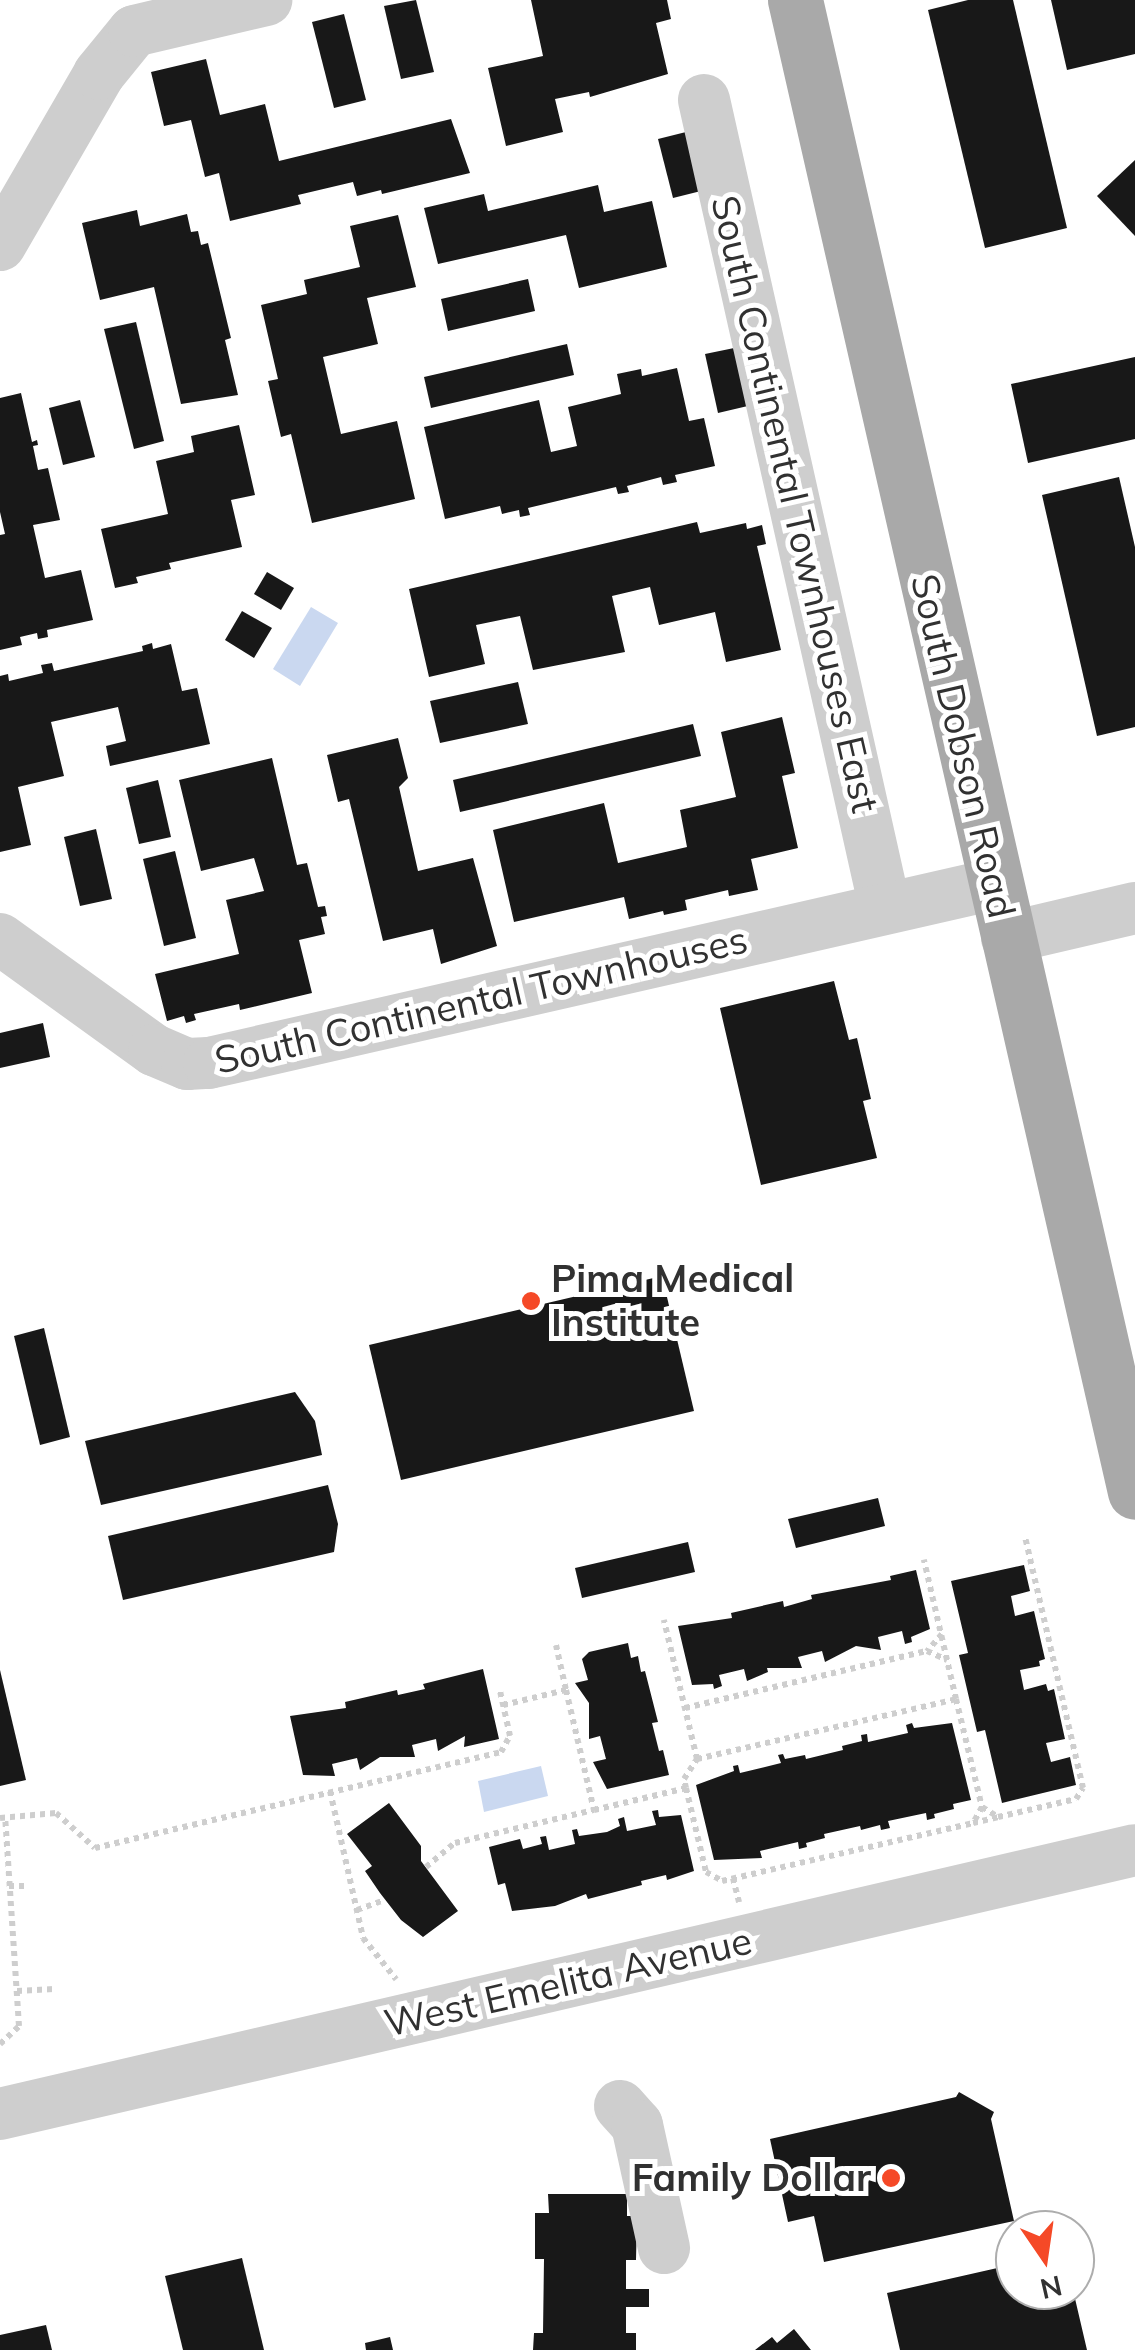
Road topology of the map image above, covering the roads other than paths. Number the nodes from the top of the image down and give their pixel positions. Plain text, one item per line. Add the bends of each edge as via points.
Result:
1 (266, 0) edge
2 (795, 0) edge
3 (704, 100) dead end
4 (0, 245) edge
5 (995, 884) junction
6 (885, 908) junction
7 (1135, 908) edge
8 (1007, 938) junction
9 (0, 939) edge
10 (1135, 1492) edge
11 (1135, 1850) edge
12 (620, 2106) dead end
13 (0, 2114) edge
14 (664, 2248) dead end

1 - 4 street via 134,31 99,74
2 - 5 main road, South Dobson Road
3 - 6 street, South Continental Townhouses East
5 - 6 street, South Continental Townhouses
5 - 8 main road, South Dobson Road
6 - 9 street, South Continental Townhouses via 198,1064 154,1050
7 - 8 street
8 - 10 main road, South Dobson Road
11 - 13 street, West Emelita Avenue
12 - 14 street via 637,2125

